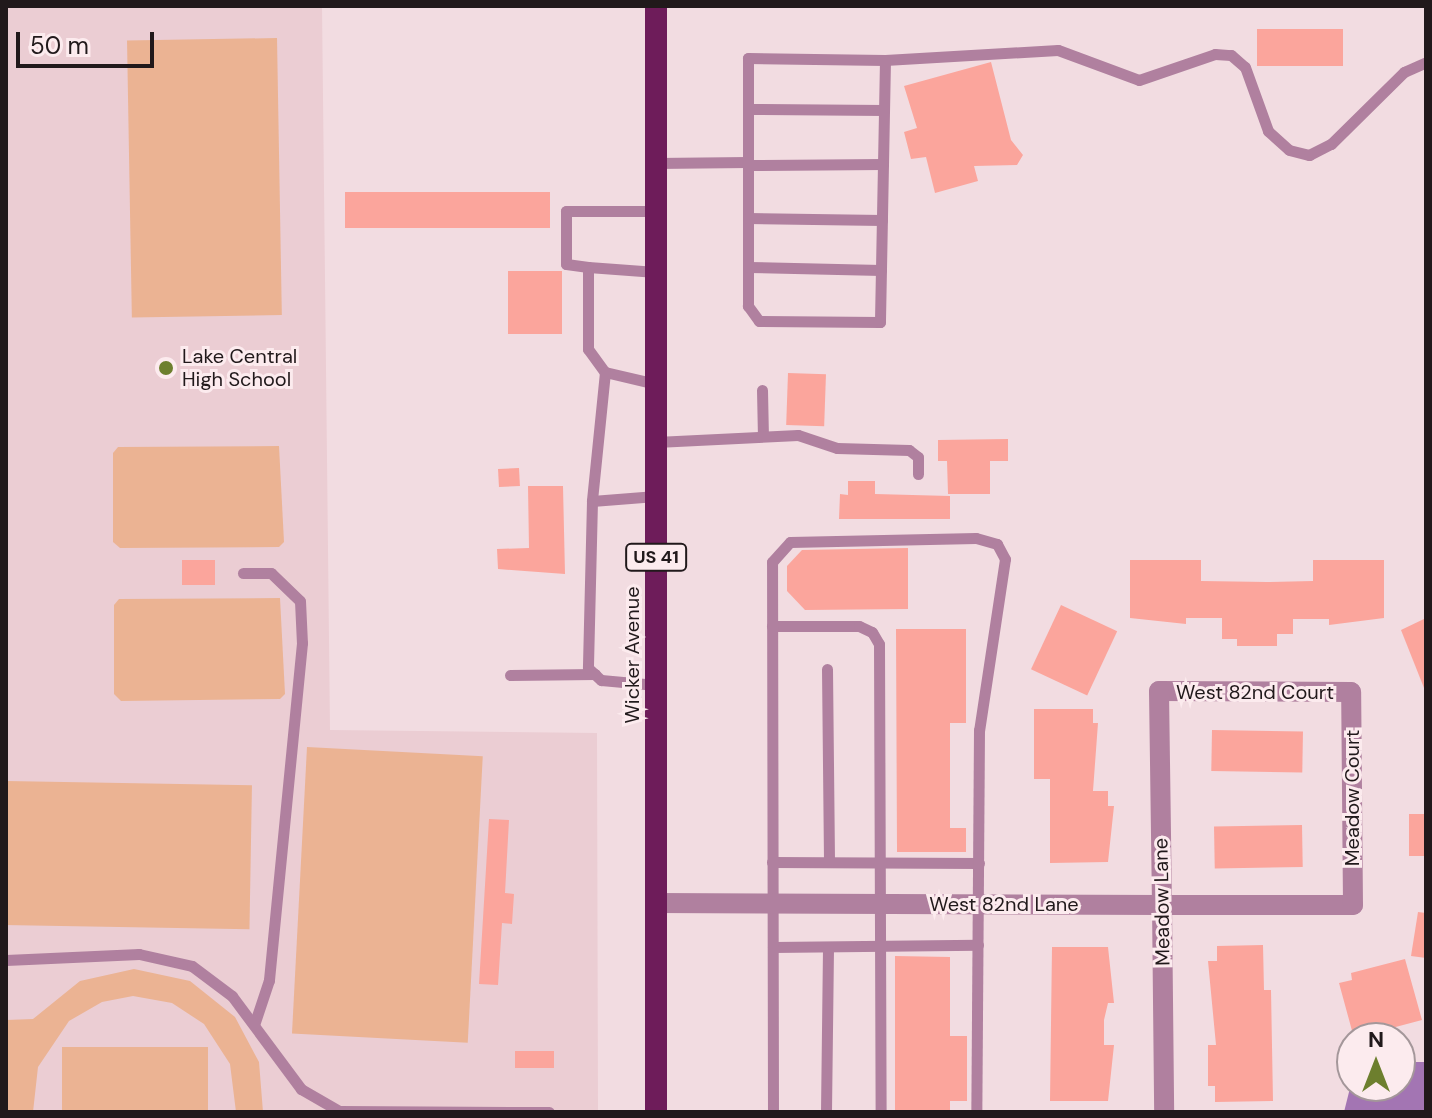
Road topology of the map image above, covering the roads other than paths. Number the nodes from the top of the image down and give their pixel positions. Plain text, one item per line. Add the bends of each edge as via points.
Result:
1 (656, 6) edge
2 (885, 60) junction
3 (1426, 62) edge
4 (748, 109) junction
5 (884, 110) junction
6 (656, 163) junction
7 (748, 163) junction
8 (883, 164) junction
9 (656, 211) junction
10 (748, 218) junction
11 (882, 220) junction
12 (588, 267) junction
13 (748, 267) junction
14 (881, 270) junction
15 (656, 272) junction
16 (605, 372) junction
17 (656, 384) junction
18 (762, 390) dead end
19 (763, 436) junction
20 (656, 442) junction
21 (918, 474) dead end
22 (656, 496) junction
23 (592, 501) junction
24 (243, 573) dead end
25 (772, 626) junction
26 (827, 669) dead end
27 (595, 674) junction
28 (510, 675) dead end
29 (656, 685) junction
30 (1159, 691) joint
31 (1351, 692) joint
32 (772, 862) junction
33 (829, 862) junction
34 (880, 862) junction
35 (979, 863) junction
36 (656, 903) junction
37 (773, 903) junction
38 (880, 904) junction
39 (978, 904) junction
40 (1162, 905) junction
41 (1353, 905) joint
42 (978, 945) junction
43 (880, 946) junction
44 (773, 947) junction
45 (828, 947) junction
46 (6, 960) edge
47 (254, 1025) junction
48 (549, 1111) edge
49 (340, 1112) edge
50 (656, 1112) edge
51 (773, 1112) edge
52 (826, 1112) edge
53 (881, 1112) edge
54 (976, 1112) edge
55 (1164, 1112) edge

1 - 6 highway, Wicker Avenue / US 41
2 - 3 lane via 1058,50 1139,80 1215,54 1231,55 1245,67 1268,131 1289,150 1309,155 1331,144 1404,72
2 - 4 lane via 748,58
2 - 5 lane
4 - 5 lane
4 - 7 lane
5 - 8 lane
6 - 7 lane
6 - 9 highway, Wicker Avenue / US 41
7 - 8 lane
7 - 10 lane
8 - 11 lane
9 - 12 lane via 566,211 566,264
9 - 15 highway, Wicker Avenue / US 41
10 - 11 lane
10 - 13 lane
11 - 14 lane
12 - 15 lane
12 - 16 lane via 588,349
13 - 14 lane
13 - 14 lane via 748,306 759,321 880,322
15 - 17 highway, Wicker Avenue / US 41
16 - 17 lane
16 - 23 lane
17 - 20 highway, Wicker Avenue / US 41
18 - 19 lane
19 - 20 lane
19 - 21 lane via 798,435 837,448 909,450 918,457
20 - 22 highway, Wicker Avenue / US 41
22 - 23 lane
22 - 29 highway, Wicker Avenue / US 41
23 - 27 lane via 588,668
24 - 47 lane via 271,573 300,601 302,643 269,980
25 - 32 lane
25 - 34 lane via 859,626 879,644
25 - 35 lane via 772,562 790,542 976,538 997,544 1005,559 1004,580 979,730
26 - 33 lane
27 - 28 lane
27 - 29 lane
29 - 36 highway, Wicker Avenue / US 41
30 - 31 street, West 82nd Court
30 - 40 street, Meadow Lane
31 - 41 street, Meadow Court
32 - 33 lane
32 - 37 lane
33 - 34 lane
34 - 35 lane
34 - 38 lane
35 - 39 lane
36 - 37 street, West 82nd Lane
36 - 50 highway, Wicker Avenue / US 41
37 - 38 street, West 82nd Lane
37 - 44 lane
38 - 39 street, West 82nd Lane
38 - 43 lane
39 - 40 street, West 82nd Lane
39 - 42 lane
40 - 41 street, West 82nd Lane
40 - 55 street, Meadow Lane
42 - 43 lane
42 - 54 lane
43 - 45 lane
43 - 53 lane
44 - 45 lane
44 - 51 lane
45 - 52 lane
46 - 47 lane via 139,954 192,966 232,996
47 - 49 lane via 301,1089
48 - 49 lane

